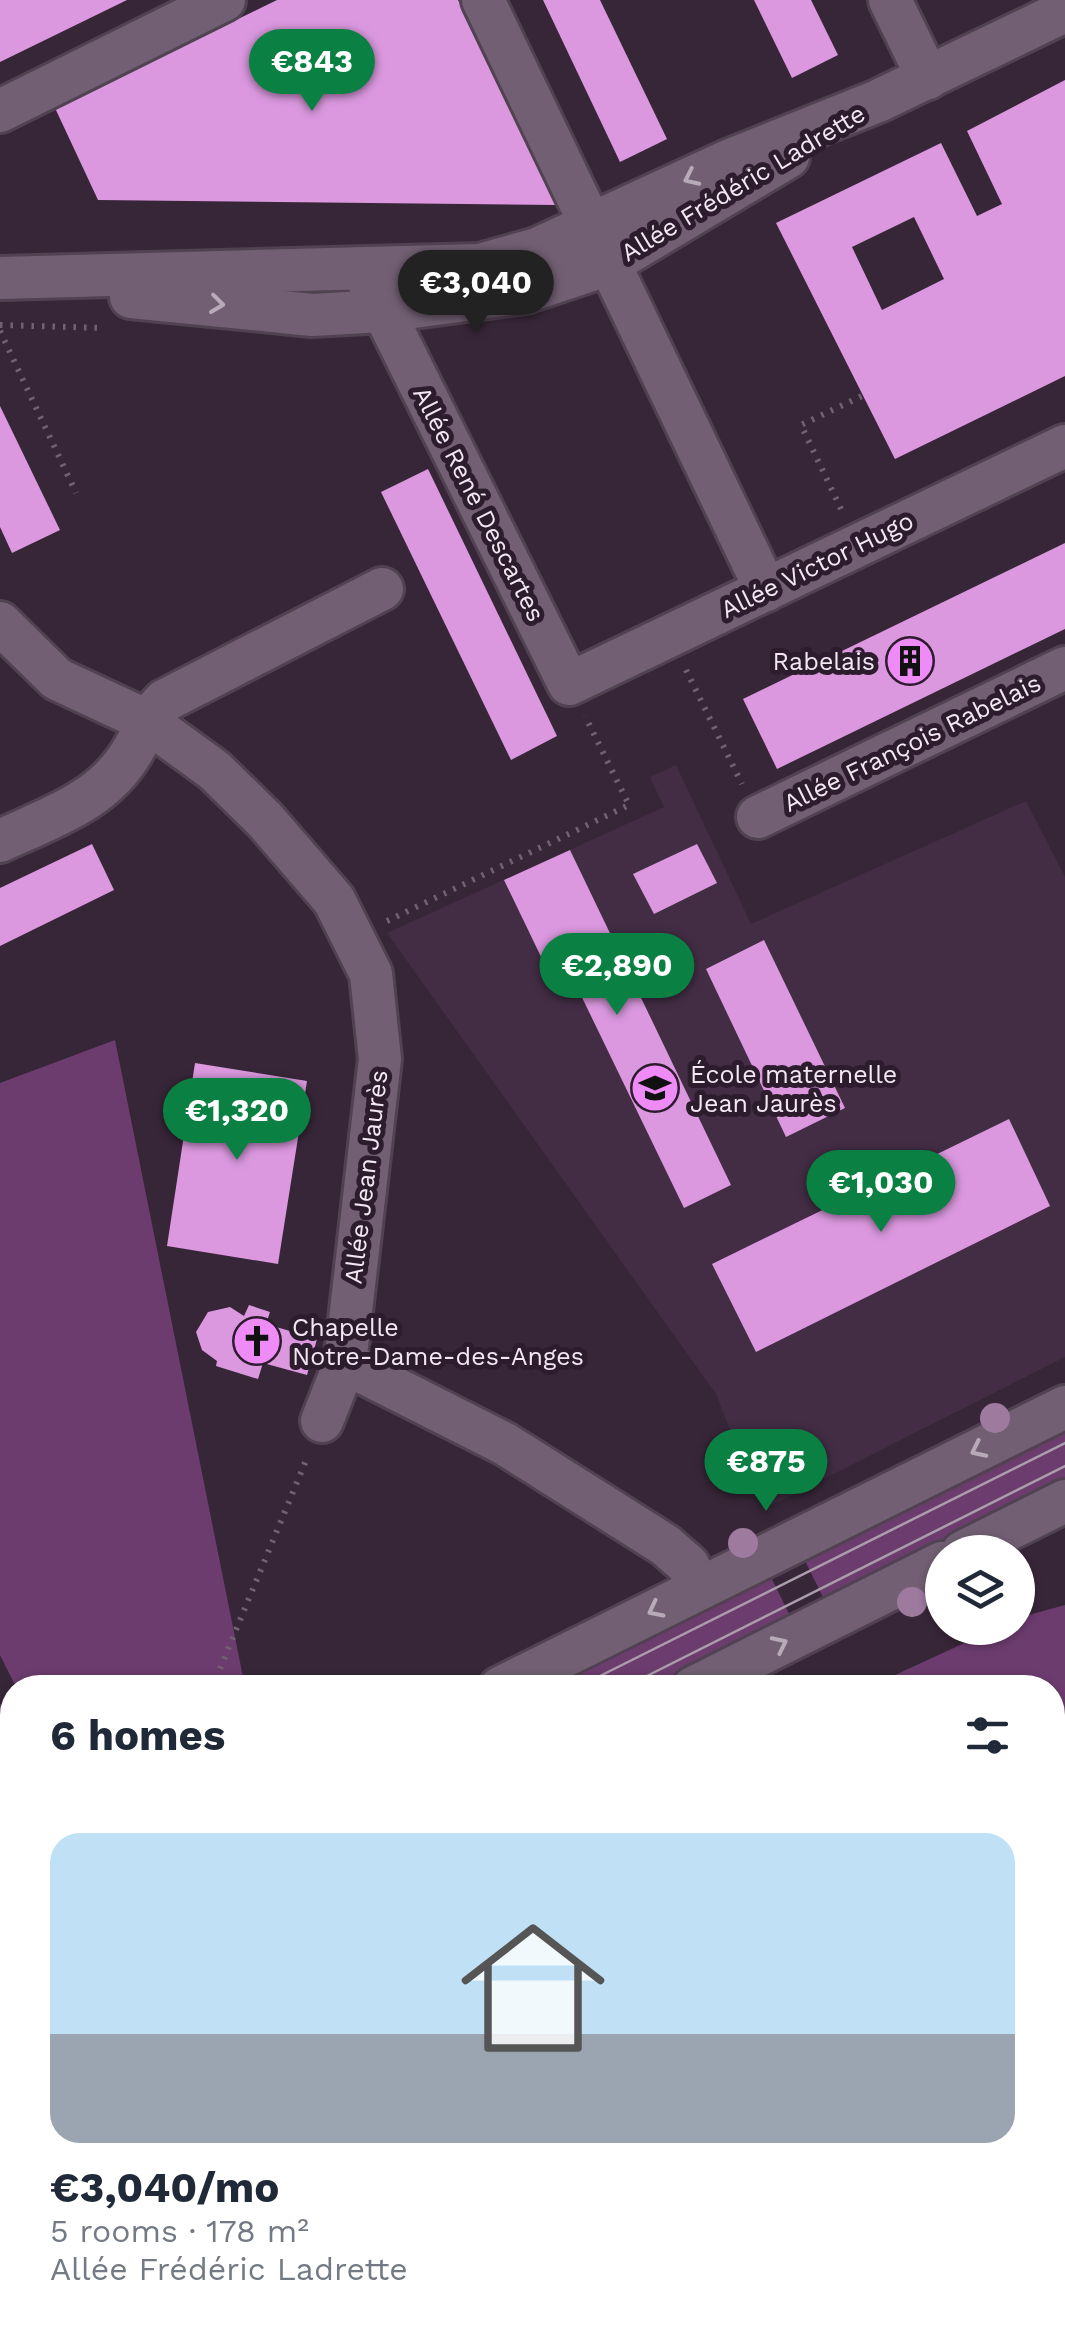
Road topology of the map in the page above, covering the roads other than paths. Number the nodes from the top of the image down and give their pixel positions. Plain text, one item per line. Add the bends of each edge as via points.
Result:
1 (224, 0) edge
2 (483, 0) edge
3 (890, 0) edge
4 (1065, 10) edge
5 (928, 78) junction
6 (878, 101) junction
7 (0, 111) edge
8 (590, 226) junction
9 (609, 264) junction
10 (363, 270) junction
11 (9, 277) edge
12 (562, 281) junction
13 (383, 311) junction
14 (1065, 446) edge
15 (382, 589) dead end
16 (766, 590) junction
17 (0, 623) edge
18 (1065, 668) edge
19 (569, 684) joint
20 (145, 720) junction
21 (758, 817) road end
22 (0, 841) edge
23 (345, 1363) junction
24 (1065, 1407) edge
25 (322, 1420) road end
26 (1065, 1501) edge
27 (997, 1535) edge
28 (925, 1572) edge
29 (699, 1587) junction
30 (526, 1675) edge
31 (719, 1675) edge

1 - 7 street
2 - 8 street
3 - 5 street
4 - 5 street, Allée Frédéric Ladrette
5 - 6 street, Allée Frédéric Ladrette
6 -> 8 street, Allée Frédéric Ladrette
6 - 9 street, Allée Frédéric Ladrette
8 - 9 street
8 - 10 street, Allée Frédéric Ladrette via 480,264
8 - 12 street
9 - 12 street, Allée Frédéric Ladrette
9 - 16 street
10 - 11 street, Allée Frédéric Ladrette
10 - 13 street, Allée René Descartes
11 -> 13 street, Allée Frédéric Ladrette via 79,295 312,314
12 - 13 street, Allée Frédéric Ladrette
13 - 19 street, Allée René Descartes
14 - 16 street, Allée Victor Hugo
15 - 20 street via 164,702
16 - 19 street, Allée Victor Hugo
17 - 20 street, Allée Jean Jaurès via 57,679
18 - 21 street, Allée François Rabelais
20 - 22 street via 126,761 83,803
20 - 23 street, Allée Jean Jaurès via 214,770 265,820 334,900 371,974 380,1059
23 - 25 street, Allée Jean Jaurès
23 - 29 street via 505,1444 573,1487 665,1546 688,1565
24 -> 29 street
26 - 27 street
31 -> 28 street
29 -> 30 street

